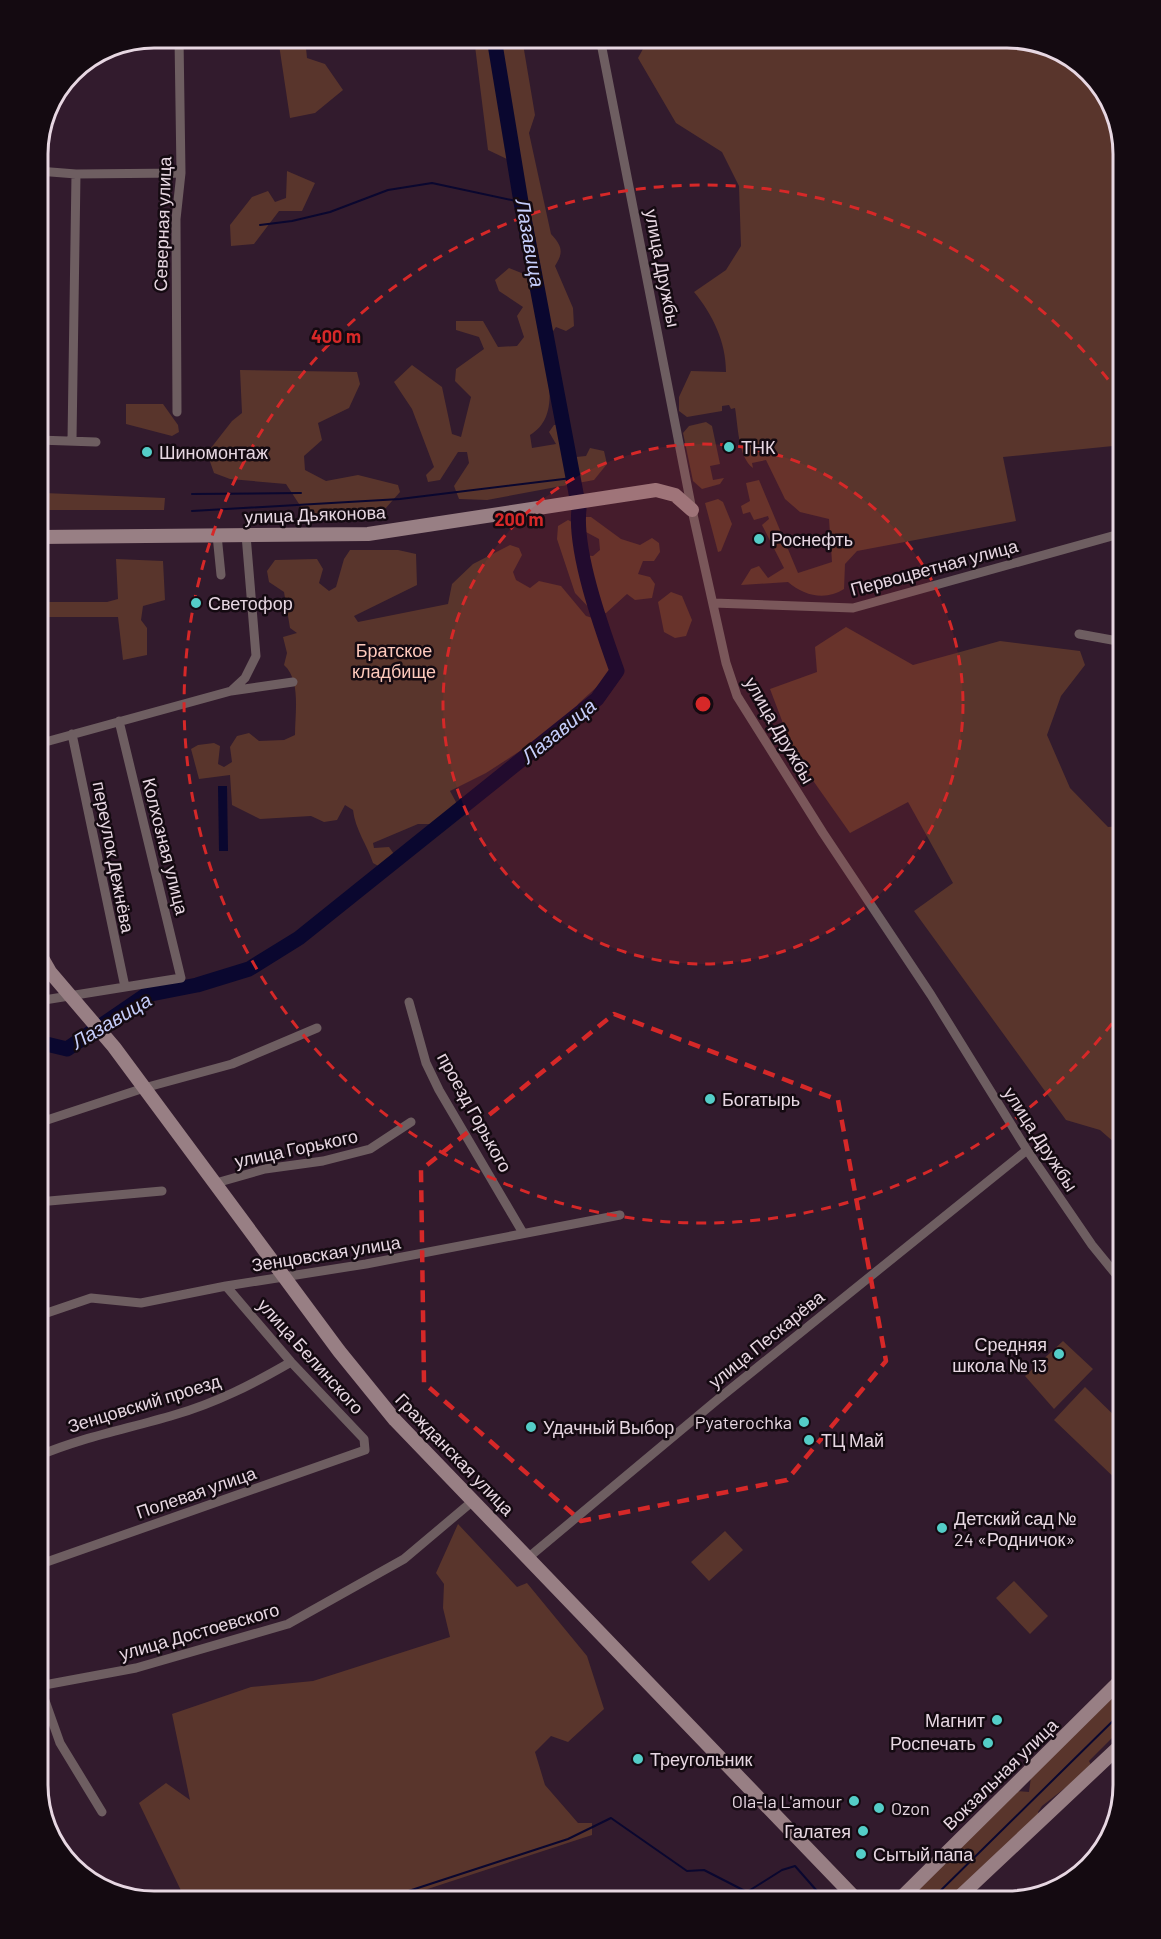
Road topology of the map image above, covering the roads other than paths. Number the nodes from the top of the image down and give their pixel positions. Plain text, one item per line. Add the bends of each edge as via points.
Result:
1 (179, 48) edge
2 (602, 48) edge
3 (48, 172) edge
4 (181, 173) junction
5 (76, 174) junction
6 (177, 412) dead end
7 (48, 440) edge
8 (72, 440) junction
9 (96, 442) dead end
10 (693, 510) junction
11 (217, 535) junction
12 (246, 535) junction
13 (1113, 536) edge
14 (48, 537) edge
15 (221, 575) dead end
16 (713, 603) junction
17 (1079, 634) dead end
18 (1113, 640) edge
19 (293, 682) dead end
20 (231, 691) junction
21 (119, 721) junction
22 (72, 734) junction
23 (48, 741) edge
24 (48, 966) edge
25 (125, 987) junction
26 (69, 996) junction
27 (48, 999) edge
28 (409, 1002) dead end
29 (317, 1028) dead end
30 (144, 1088) junction
31 (48, 1121) edge
32 (411, 1122) dead end
33 (1027, 1150) junction
34 (216, 1183) junction
35 (162, 1191) dead end
36 (48, 1201) edge
37 (620, 1215) dead end
38 (523, 1233) junction
39 (1113, 1270) edge
40 (283, 1277) junction
41 (226, 1286) junction
42 (48, 1313) edge
43 (291, 1362) junction
44 (365, 1450) joint
45 (48, 1452) edge
46 (474, 1500) junction
47 (529, 1557) junction
48 (48, 1561) edge
49 (48, 1682) edge
50 (1113, 1689) edge
51 (48, 1711) edge
52 (1113, 1753) edge
53 (102, 1812) dead end
54 (848, 1891) edge
55 (908, 1891) edge
56 (967, 1891) edge

1 - 4 street, Северная улица
2 - 10 street, улица Дружбы
3 - 5 street
4 - 5 street
4 - 6 street, Северная улица via 176,219
5 - 8 street
7 - 8 street
8 - 9 street
10 - 12 main road, улица Дьяконова via 675,495 656,490 368,534
10 - 16 street, улица Дружбы
11 - 12 main road, улица Дьяконова
11 - 14 main road, улица Дьяконова
11 - 15 street
12 - 20 street via 256,656 245,678
13 - 16 street, Первоцветная улица via 853,608
16 - 33 street, улица Дружбы via 737,696
17 - 18 street
19 - 20 street
20 - 21 street
21 - 22 street
21 - 25 street, Колхозная улица via 181,978
22 - 23 street
22 - 25 street, переулок Дежнёва
24 - 26 main road, Гражданская улица
25 - 26 street
26 - 27 street
26 - 30 main road, Гражданская улица
28 - 38 street, проезд Горького via 426,1062 439,1090
29 - 30 street via 232,1064
30 - 31 street
30 - 34 main road, Гражданская улица
32 - 34 street, улица Горького via 370,1149 265,1169
33 - 39 street, улица Дружбы
33 - 47 street, улица Пескарёва
34 - 40 main road, Гражданская улица
35 - 36 street
37 - 38 street, Зенцовская улица
38 - 40 street, Зенцовская улица
40 - 41 street, Зенцовская улица
40 - 46 main road, Гражданская улица via 395,1420
41 - 42 street, Зенцовская улица via 141,1303 91,1298
41 - 43 street, улица Белинского
43 - 44 street, улица Белинского via 364,1439
43 - 45 street, Зенцовский проезд via 243,1390
44 - 48 street, Полевая улица
46 - 47 main road, Гражданская улица
46 - 49 street, улица Достоевского via 404,1559 288,1624 136,1668
47 - 54 main road, Гражданская улица
50 - 55 main road, Вокзальная улица
51 - 53 street via 60,1743
52 - 56 main road

